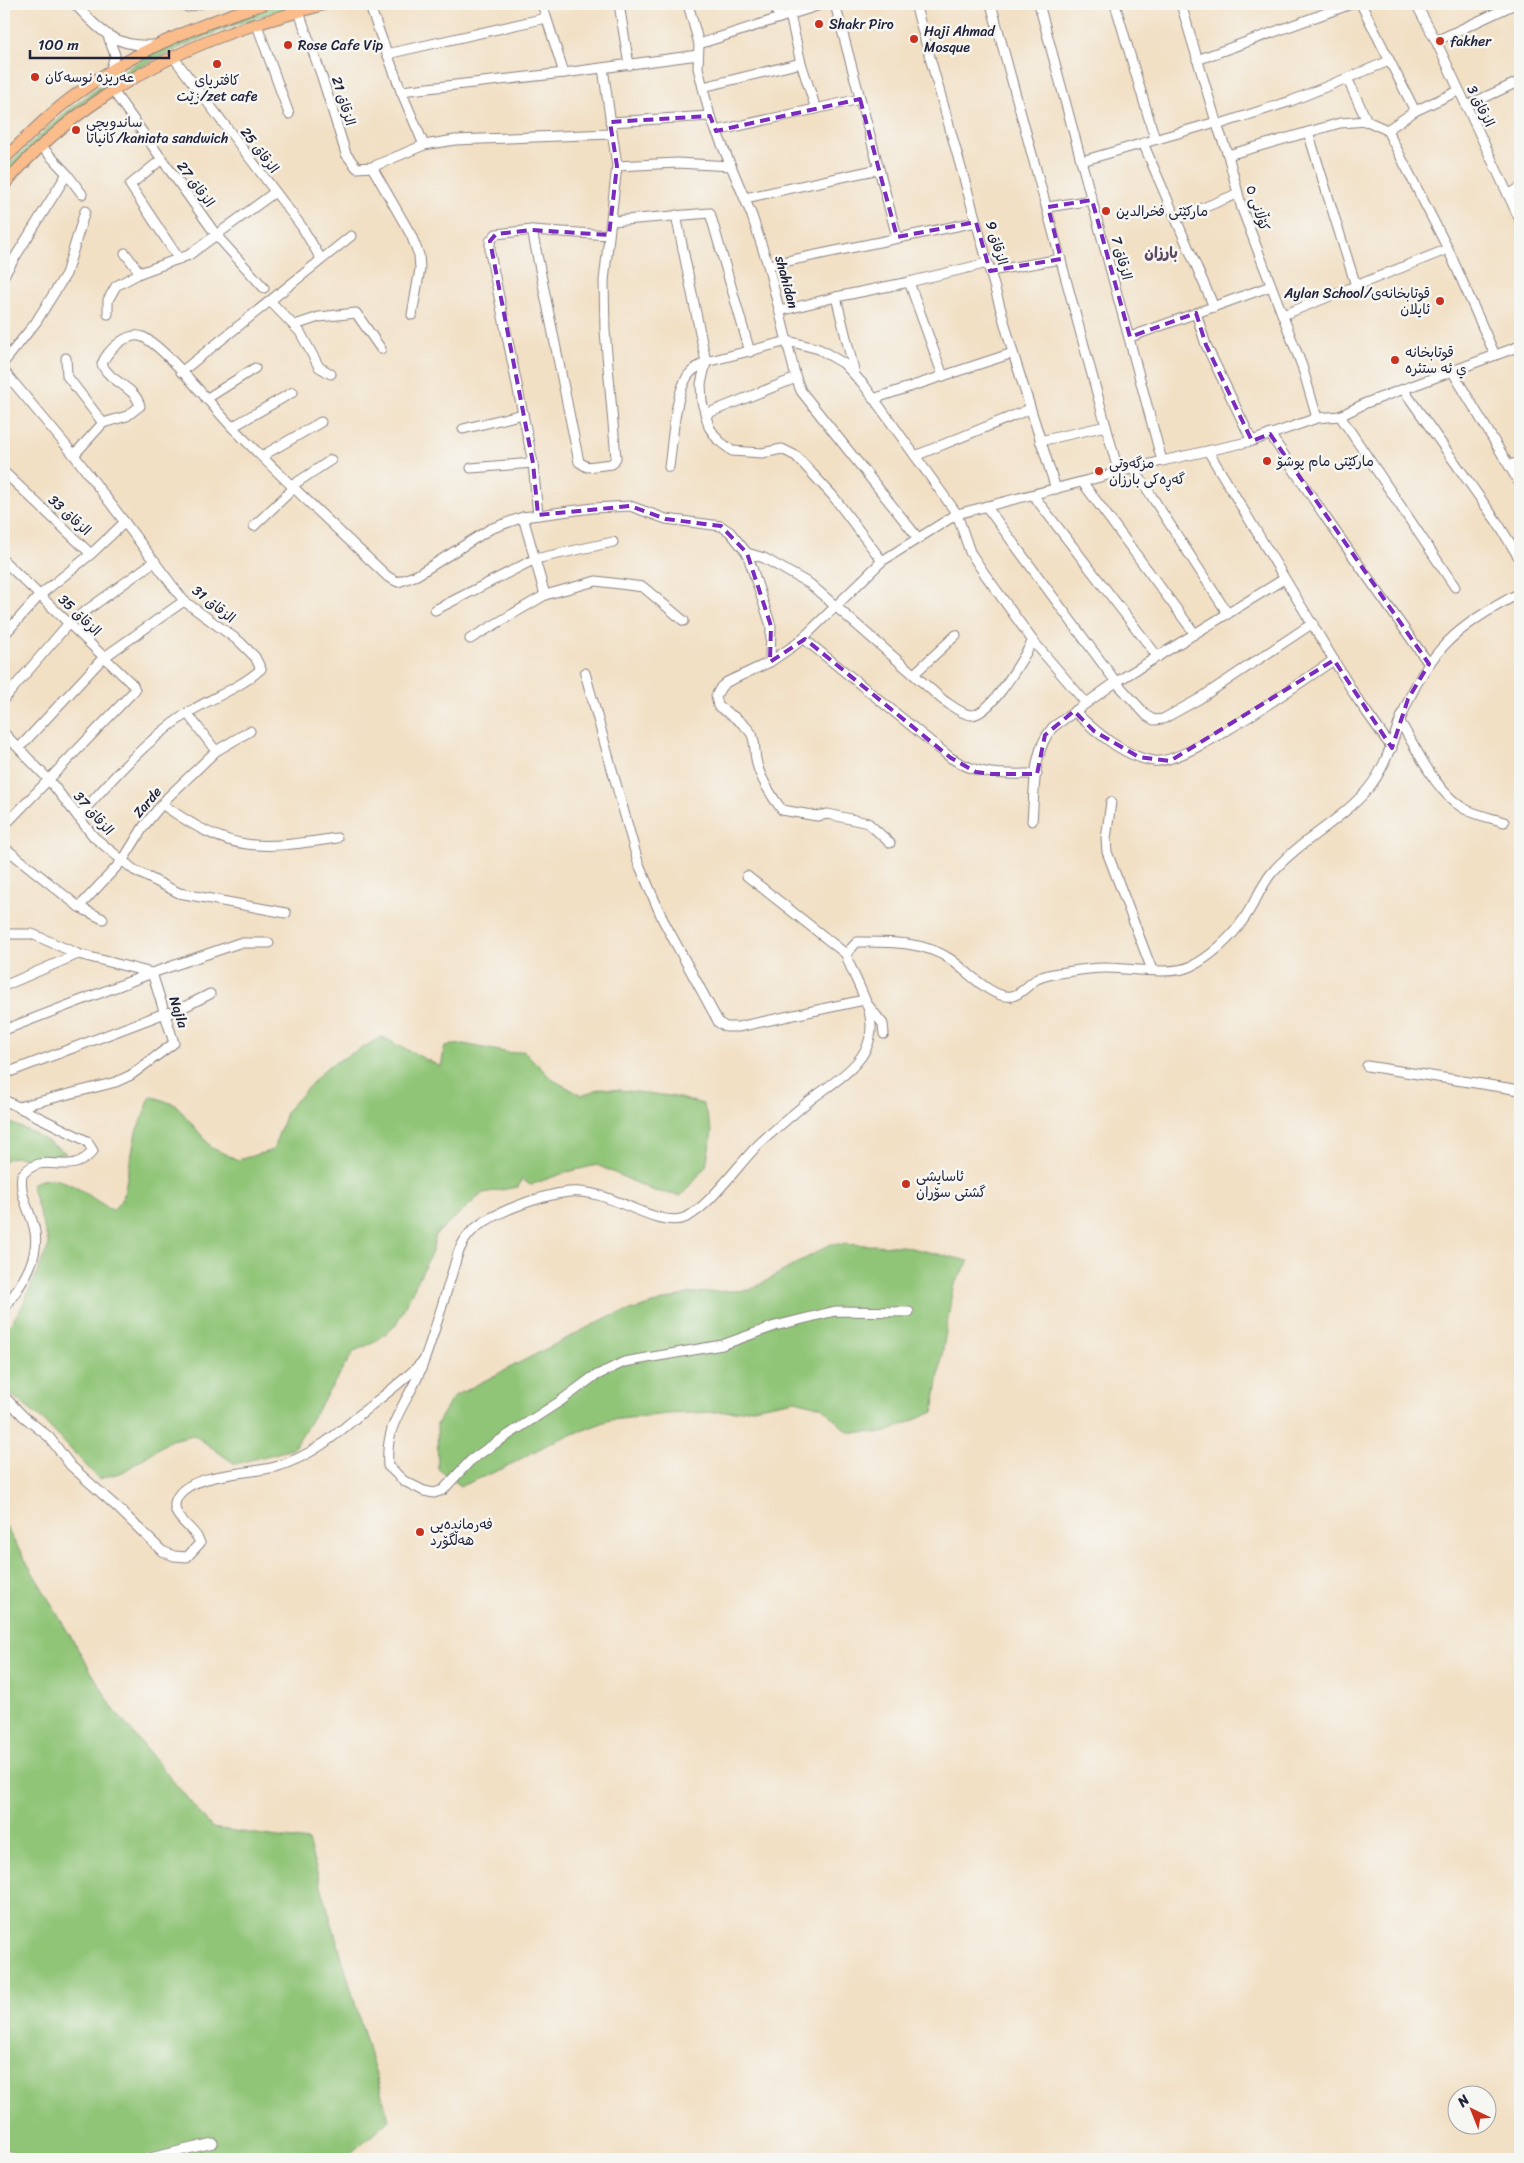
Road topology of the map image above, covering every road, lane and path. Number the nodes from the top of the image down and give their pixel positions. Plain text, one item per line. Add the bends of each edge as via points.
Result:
1 (200, 4) edge
2 (264, 4) edge
3 (325, 4) edge
4 (369, 4) edge
5 (542, 4) edge
6 (619, 4) edge
7 (688, 4) edge
8 (775, 4) edge
9 (824, 4) edge
10 (834, 4) edge
11 (915, 4) edge
12 (991, 4) edge
13 (1039, 4) edge
14 (1115, 4) edge
15 (1181, 4) edge
16 (1351, 4) edge
17 (1361, 4) edge
18 (1416, 4) edge
19 (1515, 4) edge
20 (78, 5) edge
21 (181, 5) edge
22 (303, 8) edge
23 (790, 15) junction
24 (546, 18) junction
25 (779, 18) junction
26 (257, 25) junction
27 (108, 36) junction
28 (1436, 42) junction
29 (699, 44) junction
30 (157, 45) junction
31 (386, 54) junction
32 (698, 55) junction
33 (174, 58) junction
34 (1197, 60) junction
35 (1389, 61) junction
36 (801, 63) junction
37 (629, 65) junction
38 (603, 68) junction
39 (110, 72) junction
40 (564, 74) junction
41 (1347, 78) junction
42 (1520, 81) edge
43 (703, 87) junction
44 (113, 91) junction
45 (401, 91) junction
46 (1458, 91) junction
47 (860, 99) junction
48 (1466, 106) junction
49 (816, 109) junction
50 (1415, 111) junction
51 (289, 114) dead end
52 (710, 116) junction
53 (1367, 121) junction
54 (610, 122) junction
55 (1216, 123) junction
56 (1387, 130) junction
57 (716, 131) junction
58 (1308, 132) junction
59 (611, 134) junction
60 (1155, 139) junction
61 (1143, 143) junction
62 (424, 145) junction
63 (42, 147) junction
64 (1228, 154) junction
65 (4, 159) edge
66 (162, 159) junction
67 (1082, 161) junction
68 (617, 166) junction
69 (731, 166) junction
70 (372, 167) junction
71 (879, 169) junction
72 (67, 174) junction
73 (4, 185) edge
74 (1520, 188) edge
75 (275, 192) junction
76 (82, 194) dead end
77 (1238, 194) junction
78 (1508, 195) junction
79 (744, 198) junction
80 (1092, 200) junction
81 (1048, 207) junction
82 (85, 211) dead end
83 (676, 215) junction
84 (1176, 219) junction
85 (1520, 220) edge
86 (612, 221) junction
87 (976, 222) junction
88 (532, 230) junction
89 (609, 235) junction
90 (217, 236) junction
91 (351, 236) dead end
92 (897, 237) junction
93 (1448, 249) junction
94 (125, 253) dead end
95 (179, 259) junction
96 (1061, 259) junction
97 (321, 260) junction
98 (768, 265) junction
99 (989, 267) junction
100 (140, 273) junction
101 (4, 274) edge
102 (909, 282) junction
103 (1271, 286) junction
104 (1356, 286) junction
105 (264, 288) dead end
106 (836, 297) junction
107 (270, 301) junction
108 (1214, 306) junction
109 (780, 311) junction
110 (1196, 313) junction
111 (108, 314) dead end
112 (412, 315) dead end
113 (1283, 315) junction
114 (295, 325) junction
115 (1130, 337) junction
116 (788, 341) junction
117 (1520, 346) edge
118 (381, 349) dead end
119 (750, 352) junction
120 (1013, 353) junction
121 (1495, 355) junction
122 (66, 358) dead end
123 (4, 362) edge
124 (706, 362) junction
125 (255, 368) dead end
126 (1452, 371) junction
127 (4, 372) edge
128 (181, 372) junction
129 (330, 374) dead end
130 (856, 376) junction
131 (943, 376) junction
132 (796, 378) junction
133 (1403, 389) junction
134 (293, 392) dead end
135 (873, 399) junction
136 (206, 400) junction
137 (1030, 409) junction
138 (523, 414) junction
139 (706, 414) junction
140 (1340, 416) junction
141 (1317, 418) junction
142 (322, 422) dead end
143 (103, 423) junction
144 (1106, 426) junction
145 (232, 427) junction
146 (463, 430) dead end
147 (1270, 434) junction
148 (1040, 441) junction
149 (1252, 441) junction
150 (1208, 451) junction
151 (74, 455) junction
152 (262, 456) junction
153 (915, 456) junction
154 (331, 460) dead end
155 (1162, 461) junction
156 (1520, 462) edge
157 (533, 463) junction
158 (1510, 465) junction
159 (669, 467) dead end
160 (471, 468) dead end
161 (1134, 469) junction
162 (4, 472) edge
163 (1119, 474) junction
164 (1083, 483) junction
165 (1520, 484) edge
166 (294, 486) junction
167 (1056, 489) junction
168 (1033, 495) junction
169 (986, 506) junction
170 (957, 514) junction
171 (538, 515) junction
172 (523, 518) junction
173 (125, 522) junction
174 (254, 526) dead end
175 (918, 538) junction
176 (613, 542) dead end
177 (747, 553) junction
178 (91, 554) junction
179 (535, 559) junction
180 (1520, 559) edge
181 (4, 561) edge
182 (155, 561) junction
183 (882, 561) junction
184 (1284, 578) junction
185 (1455, 587) dead end
186 (1520, 593) edge
187 (40, 595) junction
188 (546, 595) junction
189 (184, 601) junction
190 (835, 606) junction
191 (435, 610) dead end
192 (1228, 614) junction
193 (684, 621) dead end
194 (69, 624) junction
195 (1313, 624) junction
196 (1195, 634) junction
197 (4, 635) edge
198 (956, 635) dead end
199 (804, 638) junction
200 (470, 639) dead end
201 (1033, 641) junction
202 (1158, 657) junction
203 (104, 658) junction
204 (1334, 660) junction
205 (770, 662) junction
206 (1429, 664) junction
207 (585, 673) dead end
208 (914, 674) junction
209 (1116, 682) junction
210 (4, 699) edge
211 (1086, 703) junction
212 (1074, 711) junction
213 (188, 713) junction
214 (1400, 722) junction
215 (250, 730) dead end
216 (4, 733) edge
217 (19, 748) junction
218 (1392, 748) junction
219 (216, 751) junction
220 (1037, 774) junction
221 (49, 780) junction
222 (1111, 802) dead end
223 (162, 804) junction
224 (78, 817) junction
225 (1032, 821) dead end
226 (1504, 822) dead end
227 (4, 826) edge
228 (337, 838) dead end
229 (890, 843) dead end
230 (4, 847) edge
231 (123, 860) junction
232 (747, 876) dead end
233 (79, 907) junction
234 (286, 913) dead end
235 (103, 919) dead end
236 (4, 934) edge
237 (18, 934) junction
238 (4, 941) edge
239 (269, 943) dead end
240 (78, 954) junction
241 (846, 954) junction
242 (1152, 970) junction
243 (152, 973) junction
244 (4, 986) edge
245 (210, 994) dead end
246 (864, 1000) junction
247 (165, 1013) junction
248 (4, 1030) edge
249 (884, 1034) dead end
250 (1367, 1066) dead end
251 (4, 1074) edge
252 (1520, 1090) edge
253 (4, 1100) edge
254 (18, 1107) junction
255 (4, 1309) edge
256 (909, 1312) dead end
257 (424, 1360) junction
258 (4, 1396) edge
259 (212, 2143) dead end
260 (4, 2158) edge
261 (16, 2159) edge
262 (146, 2159) edge

1 - 21 street
2 - 30 main road via 221,17
3 - 22 main road
4 - 31 street
5 - 24 street
6 - 37 street
7 - 29 street, shahidan
8 - 25 street
9 - 23 street
10 - 47 street
11 - 87 street, الزقاق 9
12 - 81 street
13 - 67 street, الزقاق 7
14 - 60 street
15 - 34 street, کۆڵانی ٥
16 - 34 street
17 - 35 street
18 - 28 street, الزقاق 3
19 - 28 street
20 - 27 street
22 - 26 main road
22 - 70 street, الزقاق 21 via 346,154 357,168
23 - 25 street
23 - 36 street
24 - 31 street
24 - 40 street
25 - 29 street
26 - 33 main road via 227,34
26 - 51 street
27 - 30 street via 130,45
27 - 39 street via 115,54
28 - 46 street, الزقاق 3
29 - 32 street, shahidan
30 - 39 main road
31 - 45 street
32 - 37 street
32 - 43 street, shahidan
33 - 44 main road
33 - 75 street, الزقاق 25
34 - 55 street, کۆڵانی ٥
35 - 41 street
35 - 50 street
36 - 43 street
36 - 49 street
37 - 38 street
38 - 40 street
38 - 54 street
39 - 65 main road via 71,98
40 - 45 street
41 - 53 street
41 - 55 street via 1291,101
42 - 48 street
43 - 52 street, shahidan
44 - 63 main road
44 - 66 street, الزقاق 27
45 - 62 street
46 - 48 street, الزقاق 3
46 - 50 street
47 - 49 street
47 - 71 street
48 - 78 street, الزقاق 3
49 - 57 street
50 - 56 street
52 - 54 street
52 - 57 street, shahidan
53 - 56 street
53 - 58 street via 1340,123
54 - 59 street
55 - 60 street
55 - 64 street, کۆڵانی ٥
56 - 93 street
57 - 69 street, shahidan
58 - 64 street
58 - 104 street
59 - 62 street via 464,140
59 - 68 street
60 - 61 street
61 - 67 street
61 - 84 street
62 - 70 street
63 - 72 street
63 - 73 main road
64 - 77 street, کۆڵانی ٥
66 - 90 street, الزقاق 27
66 - 95 street via 130,184
67 - 80 street, الزقاق 7
68 - 69 street via 677,162
68 - 86 street
69 - 79 street, shahidan
70 - 112 street via 419,255 420,269
71 - 79 street
71 - 92 street
72 - 76 street
72 - 101 street
74 - 78 street
75 - 90 street
75 - 97 street, الزقاق 25
77 - 84 street
77 - 103 street, کۆڵانی ٥
78 - 85 street, الزقاق 3
79 - 98 street, shahidan
80 - 81 street
80 - 115 street, الزقاق 7
81 - 96 street
82 - 123 street via 66,274 36,322
83 - 86 street
83 - 119 street via 710,213 713,218
83 - 124 street
84 - 108 street
86 - 89 street
87 - 92 street
87 - 99 street, الزقاق 9
88 - 89 street
88 - 89 street via 579,462 587,467 612,464 616,458 605,330 604,281
88 - 138 street via 496,234 490,241
90 - 95 street
90 - 105 street, الزقاق 27
91 - 97 street
92 - 98 street
93 - 104 street
93 - 121 street
94 - 100 street
95 - 100 street
96 - 99 street
96 - 144 street
97 - 107 street
98 - 109 street, shahidan
99 - 102 street
99 - 120 street, الزقاق 9
100 - 111 street via 116,286 108,300
102 - 106 street
102 - 131 street
103 - 108 street
103 - 113 street, کۆڵانی ٥
104 - 113 street
106 - 109 street
106 - 130 street
107 - 114 street
107 - 128 street
108 - 110 street
109 - 116 street, shahidan
110 - 115 street
110 - 149 street via 1206,345
113 - 141 street, کۆڵانی ٥
114 - 118 street via 319,317 356,313
114 - 129 street via 319,367
115 - 155 street, الزقاق 7
116 - 119 street
116 - 130 street via 820,349 843,363
116 - 132 street, shahidan
117 - 121 street
119 - 124 street
120 - 131 street
120 - 137 street, الزقاق 9
121 - 126 street
122 - 143 street via 67,376
124 - 139 street via 701,384
124 - 159 street via 687,376 680,397
125 - 136 street
126 - 133 street
126 - 158 street
127 - 151 street, الزقاق 31
128 - 136 street
128 - 143 street via 158,346 141,336 132,336 118,345 105,356 102,364 105,372 132,393 140,406 127,416
130 - 135 street
131 - 135 street
132 - 139 street
132 - 175 street, shahidan via 801,391
133 - 140 street
133 - 180 street
134 - 145 street
135 - 153 street
136 - 145 street
137 - 148 street, الزقاق 9
137 - 153 street
138 - 146 street
138 - 157 street
139 - 183 street via 709,427 718,440 732,451 782,449 796,456 833,496
140 - 141 street
140 - 185 street
141 - 147 street
142 - 152 street
143 - 151 street
144 - 148 street
144 - 163 street
145 - 152 street
147 - 149 street
147 - 206 street
148 - 167 street, الزقاق 9
149 - 150 street
150 - 155 street
150 - 184 street
151 - 173 street, الزقاق 31
152 - 166 street
153 - 170 street
154 - 166 street
155 - 161 street
156 - 158 street
157 - 160 street
157 - 171 street
158 - 165 street
161 - 163 street
161 - 192 street
162 - 178 street, الزقاق 33
163 - 164 street
164 - 167 street
164 - 196 street
166 - 172 street via 381,570 398,582 417,575 490,529
166 - 174 street
167 - 168 street
168 - 169 street
168 - 202 street
169 - 170 street
169 - 209 street
170 - 175 street
170 - 201 street via 970,552
171 - 172 street
171 - 177 street via 630,506 666,519 721,526
172 - 179 street
173 - 178 street
173 - 182 street, الزقاق 31
175 - 183 street
176 - 179 street
177 - 190 street via 796,575
177 - 205 street via 771,626
178 - 187 street, الزقاق 33
179 - 188 street
179 - 191 street
181 - 187 street, الزقاق 35
182 - 189 street, الزقاق 31
182 - 194 street
183 - 190 street
184 - 192 street
184 - 195 street
186 - 206 street via 1476,617 1445,643
187 - 194 street, الزقاق 35
187 - 197 street, الزقاق 33
188 - 193 street via 596,581 643,587
188 - 200 street
189 - 203 street
189 - 213 street, الزقاق 31 via 240,642 255,657 261,669 250,680
190 - 199 street
190 - 208 street
192 - 196 street
194 - 203 street, الزقاق 35
194 - 210 street
195 - 204 street
195 - 209 street via 1199,699 1163,718 1154,720 1148,716
196 - 202 street
198 - 208 street
199 - 205 street
199 - 220 street via 965,767 992,774
201 - 208 street via 1004,686 979,712 971,715 944,700
201 - 211 street
202 - 209 street
203 - 217 street
203 - 221 street, الزقاق 35 via 135,690
204 - 212 street via 1190,752 1170,761 1154,762 1139,757 1094,731
204 - 218 street
205 - 229 street via 727,682 716,696 718,706 751,733 756,760 772,796 782,810 817,816 828,814 868,823
206 - 214 street via 1408,699
207 - 246 street via 638,862 664,920 719,1023 738,1027
209 - 211 street
211 - 212 street
212 - 220 street via 1045,735
213 - 219 street
213 - 224 street, الزقاق 31 via 120,770
214 - 218 street
214 - 226 street via 1420,753 1426,770 1447,793 1464,809
215 - 219 street, Zarde
216 - 217 street, الزقاق 37
217 - 221 street, الزقاق 37
218 - 242 street via 1382,770 1367,790 1272,874 1243,921 1204,959 1190,968
219 - 223 street, Zarde
220 - 225 street
221 - 224 street, الزقاق 37
221 - 227 street
222 - 242 street via 1107,852
223 - 228 street via 186,821 235,844 280,847
223 - 231 street, Zarde
224 - 231 street, الزقاق 37 via 94,837
230 - 233 street
231 - 233 street, Zarde
231 - 234 street, الزقاق 37 via 134,870 179,893
232 - 241 street
233 - 235 street
236 - 237 street
237 - 238 street
237 - 240 street via 32,934
239 - 243 street via 239,944
240 - 243 street
240 - 244 street
241 - 242 street via 857,942 898,943 922,948 950,959 994,993 1008,996 1023,991 1038,979 1064,972 1104,968
241 - 246 street
243 - 247 street, Najla
243 - 248 street
245 - 247 street via 174,1012
246 - 249 street via 883,1024
246 - 257 street via 871,1017 872,1031 861,1057 760,1143 692,1215 672,1220 603,1195 568,1192 504,1212 480,1224 462,1242
247 - 251 street
247 - 254 street, Najla via 174,1043 131,1075 116,1082
250 - 252 street
253 - 254 street
254 - 255 street via 87,1141 93,1151 79,1163 38,1163 22,1175 22,1198 34,1229 34,1252 26,1275
256 - 257 street via 835,1311 775,1326 722,1345 624,1362 593,1377 488,1448 470,1461 443,1490 434,1493 404,1481 388,1466 387,1450 393,1428
257 - 258 street via 389,1393 314,1451 275,1467 188,1486 178,1496 175,1505 177,1515 200,1543 187,1557 162,1551
259 - 262 street
260 - 261 street

